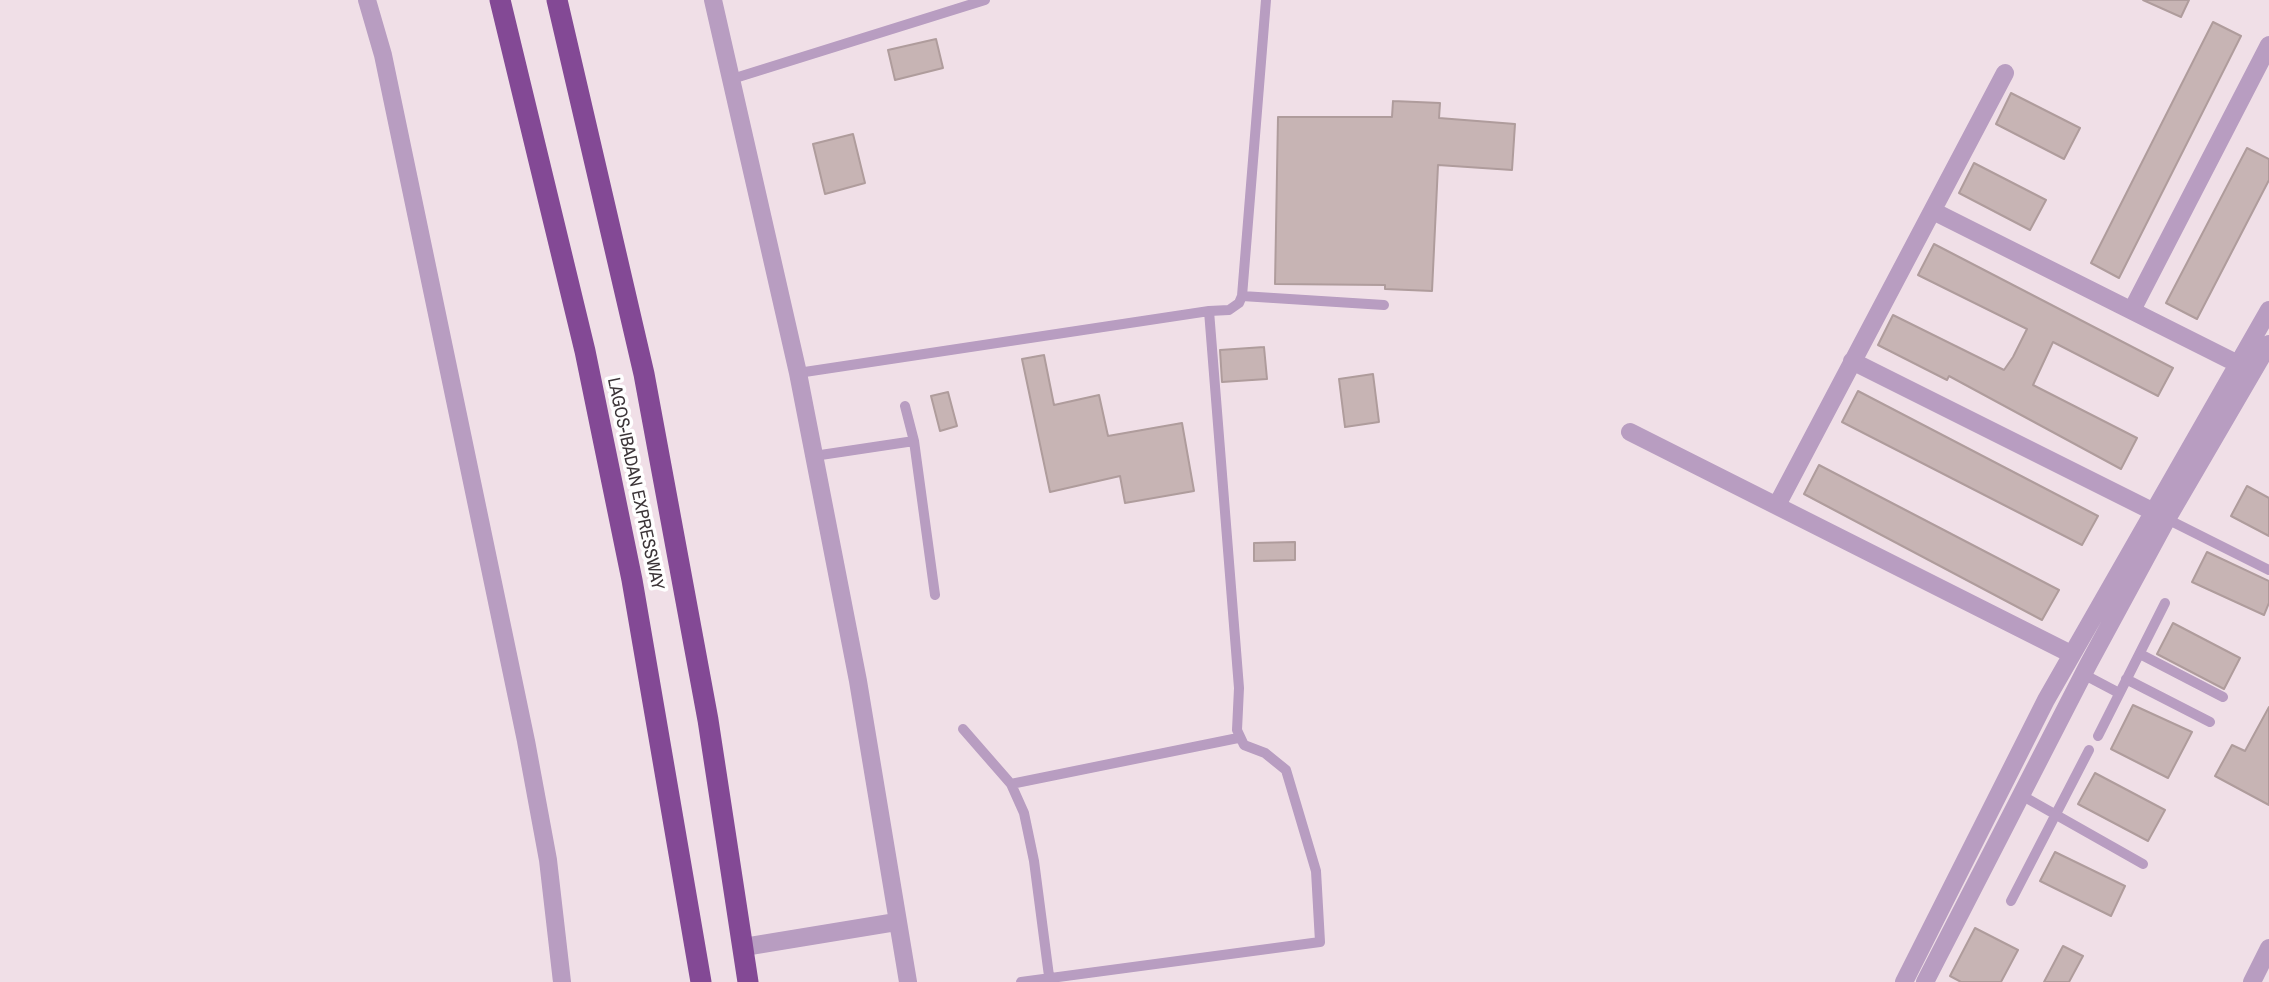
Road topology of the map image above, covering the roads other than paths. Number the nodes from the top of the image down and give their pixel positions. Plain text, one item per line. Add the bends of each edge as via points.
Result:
1 (367, 0) edge
2 (500, 0) edge
3 (557, 0) edge
4 (713, 0) edge
5 (985, 0) edge
6 (1266, 0) edge
7 (2269, 46) edge
8 (2005, 73) dead end
9 (732, 79) junction
10 (1933, 211) junction
11 (1242, 296) junction
12 (1384, 305) dead end
13 (2132, 310) junction
14 (2269, 310) edge
15 (1209, 311) junction
16 (2269, 344) edge
17 (1852, 361) junction
18 (2237, 363) junction
19 (2253, 372) junction
20 (799, 373) junction
21 (905, 405) dead end
22 (1630, 432) dead end
23 (914, 441) junction
24 (814, 456) junction
25 (1777, 505) junction
26 (2161, 516) junction
27 (2269, 570) edge
28 (934, 595) dead end
29 (2165, 603) dead end
30 (2071, 654) junction
31 (2140, 654) junction
32 (2083, 674) junction
33 (2126, 679) junction
34 (2119, 693) junction
35 (2223, 697) dead end
36 (2046, 700) junction
37 (2065, 709) junction
38 (2210, 722) dead end
39 (963, 730) dead end
40 (2098, 736) dead end
41 (1238, 738) junction
42 (2089, 750) dead end
43 (1012, 784) junction
44 (2021, 795) junction
45 (2055, 815) junction
46 (2143, 864) dead end
47 (2011, 901) dead end
48 (896, 922) junction
49 (744, 947) junction
50 (2269, 948) edge
51 (1913, 965) junction
52 (1049, 976) junction
53 (1928, 977) edge
54 (562, 982) edge
55 (701, 982) edge
56 (748, 982) edge
57 (908, 982) edge
58 (1021, 982) edge
59 (1904, 982) edge
60 (2252, 982) edge

1 - 54 street via 383,55 524,728 548,860
2 - 55 highway, LAGOS-IBADAN EXPRESSWAY via 584,351 632,580
3 - 49 highway, LAGOS-IBADAN EXPRESSWAY via 644,374 708,720
4 - 9 street
5 - 9 lane
6 - 11 lane
7 - 13 street
8 - 10 street
9 - 20 street
10 - 13 street
10 - 17 street
11 - 12 lane
11 - 15 lane via 1229,310
13 - 18 street
14 - 18 street
15 - 20 lane
15 - 41 lane via 1239,688
16 - 19 street
17 - 25 street
17 - 26 street
18 - 19 street
18 - 26 street
19 - 26 street
20 - 24 street
21 - 23 lane
22 - 25 street
23 - 24 lane
23 - 28 lane
24 - 48 street via 858,681
25 - 30 street
26 - 27 lane
26 - 30 street
26 - 32 street
29 - 31 lane
30 - 36 street
31 - 33 lane
31 - 35 lane
32 - 34 lane
32 - 37 street
33 - 34 lane
33 - 38 lane
34 - 40 lane
36 - 37 street
36 - 51 street
37 - 44 street
39 - 43 lane
41 - 43 lane
41 - 52 lane via 1286,770 1316,871 1320,942
42 - 45 lane
43 - 52 lane via 1024,813 1034,861
44 - 45 lane
44 - 53 street
45 - 46 lane
45 - 47 lane
48 - 49 street
48 - 57 street
49 - 56 highway, LAGOS-IBADAN EXPRESSWAY
50 - 60 street
51 - 53 street
51 - 59 street
52 - 58 lane

